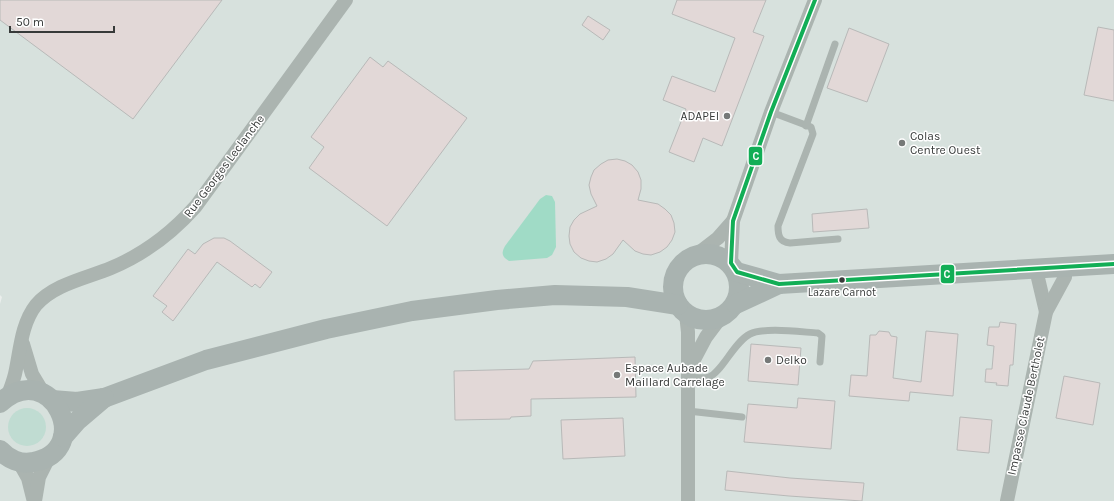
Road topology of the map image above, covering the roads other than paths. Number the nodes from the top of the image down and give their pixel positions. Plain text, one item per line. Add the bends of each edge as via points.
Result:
1 (346, 0) edge
2 (815, 0) edge
3 (835, 44) dead end
4 (771, 112) junction
5 (806, 126) junction
6 (733, 221) junction
7 (838, 239) dead end
8 (696, 255) junction
9 (1114, 264) edge
10 (1064, 266) junction
11 (734, 268) junction
12 (1038, 268) junction
13 (673, 280) junction
14 (779, 284) junction
15 (627, 297) junction
16 (736, 304) junction
17 (682, 309) junction
18 (1046, 312) junction
19 (721, 317) junction
20 (22, 342) junction
21 (820, 362) dead end
22 (688, 374) junction
23 (48, 397) junction
24 (104, 398) junction
25 (3, 400) edge
26 (688, 411) junction
27 (742, 417) dead end
28 (63, 437) junction
29 (7, 457) edge
30 (48, 457) junction
31 (34, 501) edge
32 (688, 501) edge
33 (1007, 501) edge

1 - 20 street, Rue Georges Leclanche via 188,215 165,237 132,258 73,282 44,298 31,314
2 - 4 street
3 - 5 lane
4 - 5 lane
4 - 6 street
5 - 7 lane via 811,128 813,134 778,226 778,235 784,242
6 - 8 street via 718,238
6 - 11 street
8 - 11 main road via 708,253 720,256
8 - 13 main road via 685,260
9 - 10 main road
10 - 12 main road
10 - 18 street, Impasse Claude Bertholet via 1065,277
11 - 14 main road
11 - 16 main road via 740,288
12 - 14 main road
12 - 18 street, Impasse Claude Bertholet
13 - 15 main road via 663,286
13 - 17 main road via 673,292
14 - 16 main road
15 - 17 main road
15 - 24 main road via 555,295 412,311 326,329 206,360
16 - 19 main road
17 - 19 main road via 694,318 703,320
17 - 22 street via 688,332
18 - 33 street, Impasse Claude Bertholet
19 - 22 street via 706,337
20 - 23 street via 32,374
20 - 25 street, Rue Georges Leclanche via 15,376
21 - 22 lane via 822,336 818,333 765,331 750,334 739,342 719,369 710,376
22 - 26 street
23 - 24 main road via 77,402
23 - 25 main road via 25,390 15,392
23 - 28 main road via 59,408 63,417
24 - 28 main road
26 - 27 lane
26 - 32 street
28 - 30 main road via 60,445
29 - 30 main road via 29,463
29 - 31 street via 28,478
30 - 31 street via 39,477

